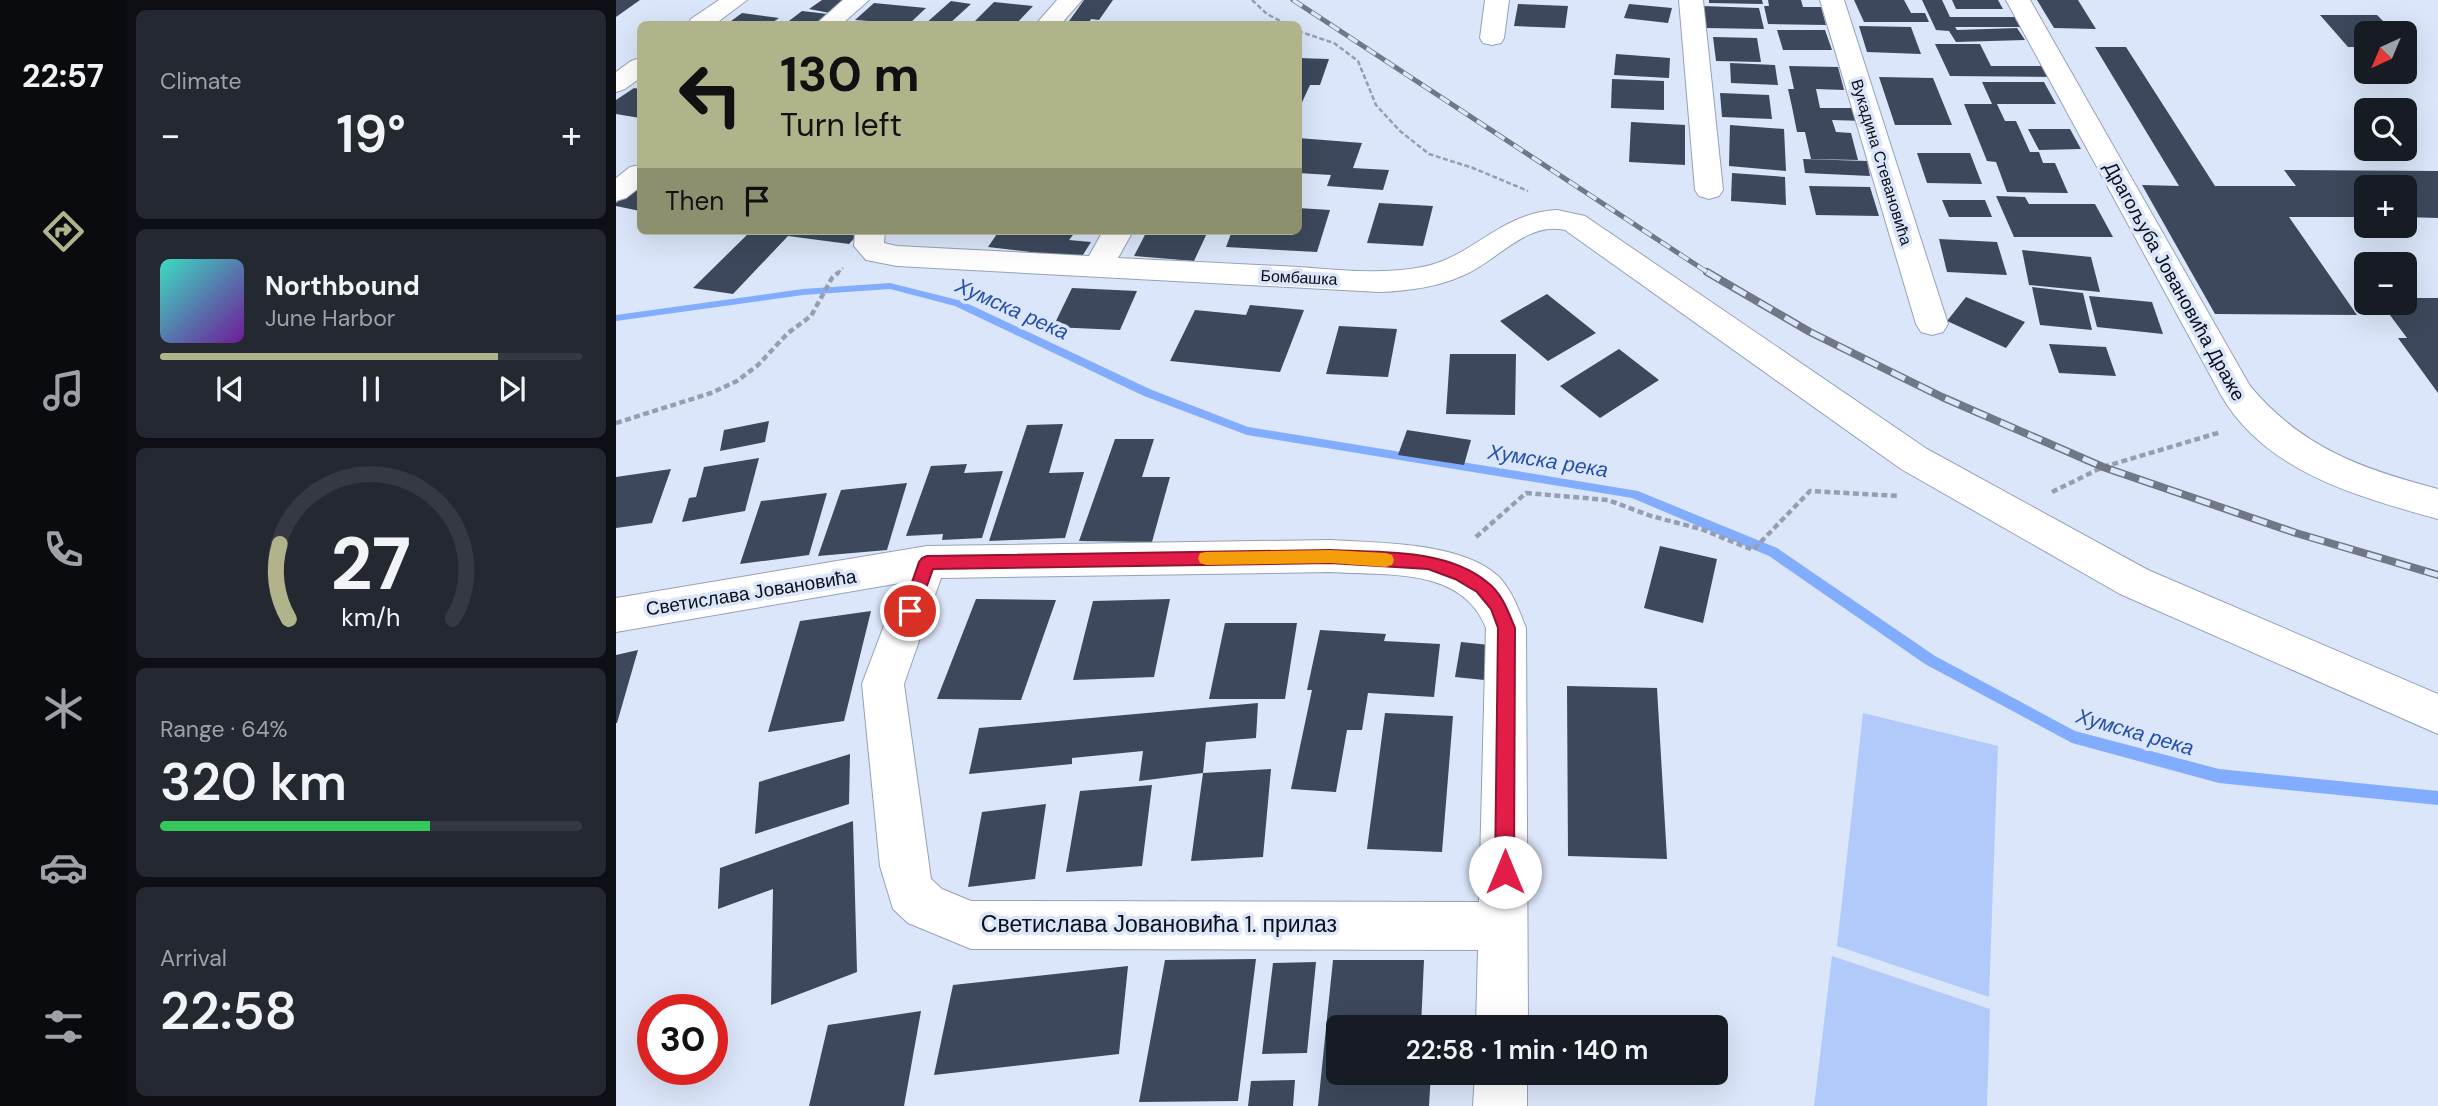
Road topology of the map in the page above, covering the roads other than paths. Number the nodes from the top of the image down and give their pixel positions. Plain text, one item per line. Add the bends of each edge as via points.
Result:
1 (735, 0) edge
2 (857, 0) edge
3 (1070, 0) edge
4 (1497, 0) edge
5 (1691, 0) edge
6 (1832, 0) edge
7 (2018, 0) edge
8 (704, 21) edge
9 (832, 21) edge
10 (1051, 21) edge
11 (1492, 38) dead end
12 (637, 68) edge
13 (616, 84) edge
14 (637, 175) edge
15 (1709, 190) dead end
16 (616, 192) edge
17 (1116, 235) edge
18 (870, 239) edge
19 (1098, 267) junction
20 (1932, 324) dead end
21 (2438, 503) edge
22 (927, 562) junction
23 (616, 615) edge
24 (2438, 714) edge
25 (1504, 926) junction
26 (1502, 1015) edge
27 (1501, 1085) edge
28 (1500, 1106) edge

1 - 8 street
2 - 9 street
3 - 10 street
4 - 11 street
5 - 15 street
6 - 20 street, Вукадина Стевановића
7 - 21 street, Драгољуба Јовановића Драже via 2252,415 2300,453 2330,469
12 - 13 street
14 - 16 street
17 - 19 street
18 - 19 street, Бомбашка via 877,253 897,256
19 - 24 street, Бомбашка via 1404,281 1453,268 1526,222 1548,218 1576,223 1914,459 2134,582
22 - 23 street, Светислава Јовановића
22 - 25 street, Светислава Јовановића via 1330,556 1428,563 1483,587 1506,628
22 - 25 street, Светислава Јовановића 1. прилаз via 883,684 904,866 910,892 925,906 971,925
25 - 26 street, Светислава Јовановића
27 - 28 street

